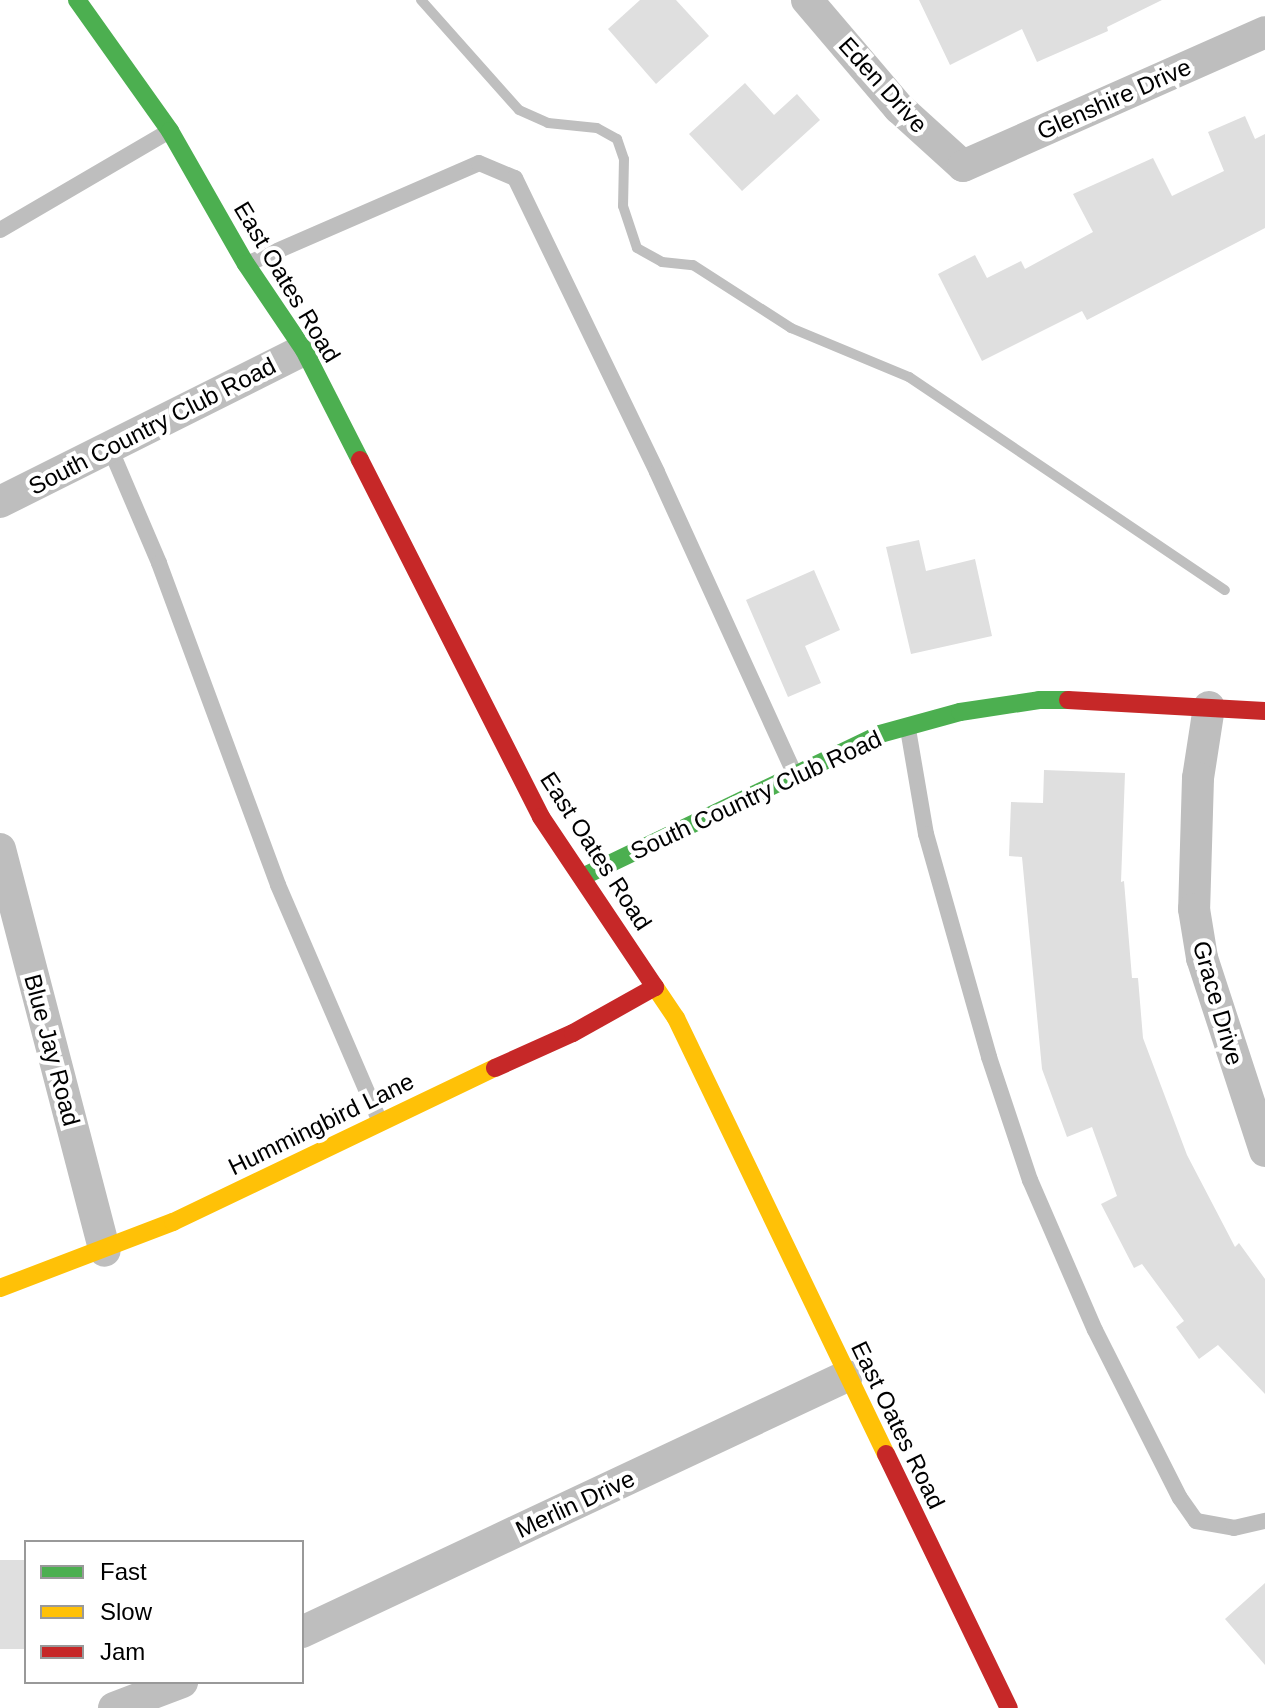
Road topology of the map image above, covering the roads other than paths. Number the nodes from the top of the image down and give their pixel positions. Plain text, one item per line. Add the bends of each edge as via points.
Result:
1 (77, 0) edge
2 (807, 0) edge
3 (1265, 32) edge
4 (170, 131) junction
5 (963, 166) joint
6 (0, 230) edge
7 (246, 264) junction
8 (304, 350) junction
9 (110, 448) junction
10 (0, 502) edge
11 (1209, 707) junction
12 (1265, 711) edge
13 (907, 727) junction
14 (795, 775) junction
15 (0, 849) edge
16 (582, 877) junction
17 (655, 987) junction
18 (379, 1121) junction
19 (1265, 1151) edge
20 (105, 1251) junction
21 (0, 1288) edge
22 (847, 1376) junction
23 (1265, 1521) edge
24 (304, 1631) edge
25 (177, 1684) edge
26 (114, 1708) edge
27 (1009, 1708) edge

1 - 4 street, East Oates Road
2 - 5 street, Eden Drive via 899,108
3 - 5 street, Glenshire Drive
4 - 6 lane
4 - 7 street, East Oates Road
7 - 8 street, East Oates Road
7 - 14 lane via 479,163 515,178
8 - 9 street, South Country Club Road
8 - 16 street, East Oates Road via 541,817
9 - 10 street, South Country Club Road
9 - 18 lane via 159,563 278,885
11 - 12 street, South Country Club Road
11 - 13 street, South Country Club Road via 1039,700 960,712
11 - 19 street, Grace Drive via 1198,778 1194,909 1202,958
13 - 14 street, South Country Club Road via 880,734
13 - 23 lane via 926,834 989,1057 1030,1180 1095,1330 1196,1521 1234,1528
14 - 16 street, South Country Club Road
15 - 20 street, Blue Jay Road
16 - 17 street, East Oates Road
17 - 18 street, Hummingbird Lane via 573,1033
17 - 22 street, East Oates Road via 702,1068
18 - 20 street, Hummingbird Lane
20 - 21 street, Hummingbird Lane
22 - 24 street, Merlin Drive
22 - 27 street, East Oates Road
25 - 26 street

